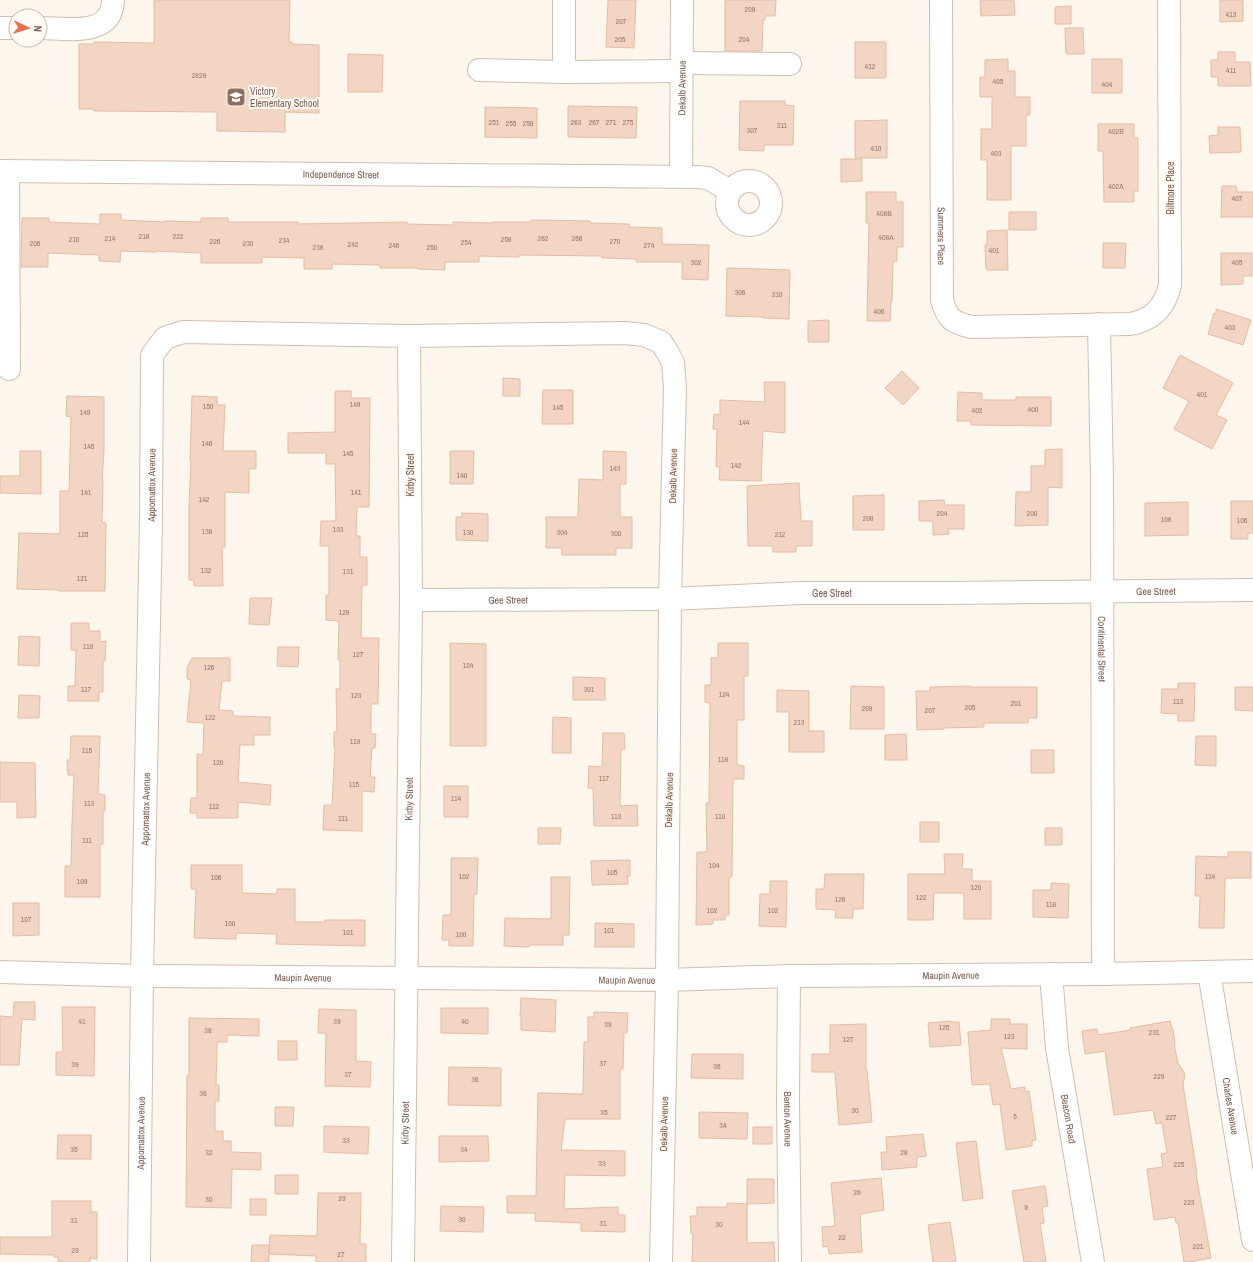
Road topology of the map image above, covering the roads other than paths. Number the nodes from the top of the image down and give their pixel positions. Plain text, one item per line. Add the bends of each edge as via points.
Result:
1 (113, 0) edge
2 (564, 0) edge
3 (682, 0) edge
4 (941, 0) edge
5 (1169, 0) edge
6 (48, 28) edge
7 (790, 64) dead end
8 (682, 67) junction
9 (479, 70) dead end
10 (564, 72) junction
11 (4, 171) edge
12 (682, 176) junction
13 (730, 191) dead end
14 (1100, 324) junction
15 (409, 336) junction
16 (10, 369) dead end
17 (1253, 590) edge
18 (1102, 591) junction
19 (670, 599) junction
20 (410, 600) junction
21 (1253, 971) edge
22 (0, 972) edge
23 (1209, 972) junction
24 (1050, 974) junction
25 (1103, 974) junction
26 (142, 976) junction
27 (789, 976) junction
28 (406, 979) junction
29 (667, 980) junction
30 (1253, 1240) edge
31 (139, 1262) edge
32 (403, 1262) edge
33 (662, 1262) edge
34 (790, 1262) edge
35 (1093, 1262) edge

1 - 6 street via 113,8 106,20 97,27
2 - 10 street
3 - 8 street, Dekalb Avenue
4 - 14 street, Summers Place via 942,300 945,311 951,320 972,327
5 - 14 street, Biltmore Place via 1168,295 1161,307 1150,317 1130,324
7 - 8 street
8 - 10 street
8 - 12 street, Dekalb Avenue
9 - 10 street
11 - 12 street, Independence Street
11 - 16 street
12 - 13 street, Independence Street via 708,178
14 - 18 street, Continental Street
15 - 19 street, Dekalb Avenue via 625,333 644,335 661,342 672,364 675,388
15 - 20 street, Kirby Street
15 - 26 street, Appomattox Avenue via 183,332 165,338 152,355
17 - 18 street, Gee Street
18 - 19 street, Gee Street via 802,593
18 - 25 street, Continental Street
19 - 20 street, Gee Street
19 - 29 street, Dekalb Avenue
20 - 28 street, Kirby Street
21 - 23 street, Maupin Avenue
22 - 26 street, Maupin Avenue
23 - 25 street, Maupin Avenue
23 - 30 street, Charles Avenue
24 - 25 street, Maupin Avenue
24 - 27 street, Maupin Avenue
24 - 35 street, Beacon Road via 1057,1048
26 - 28 street, Maupin Avenue
26 - 31 street, Appomattox Avenue
27 - 29 street, Maupin Avenue
27 - 34 street, Benton Avenue
28 - 29 street, Maupin Avenue
28 - 32 street, Kirby Street
29 - 33 street, Dekalb Avenue

